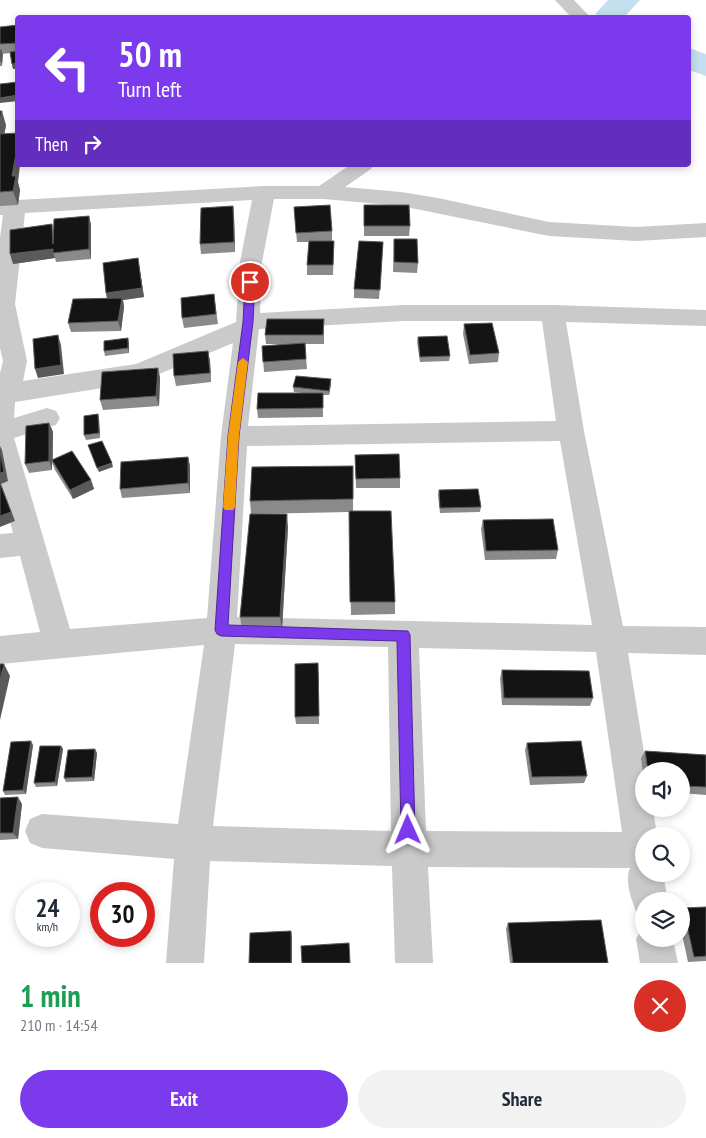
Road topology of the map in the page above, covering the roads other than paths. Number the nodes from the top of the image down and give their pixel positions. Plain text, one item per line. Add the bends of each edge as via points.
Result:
1 (564, 0) edge
2 (579, 15) edge
3 (361, 167) edge
4 (264, 192) junction
5 (324, 192) junction
6 (7, 208) edge
7 (706, 230) edge
8 (553, 313) junction
9 (706, 318) edge
10 (248, 324) junction
11 (2, 394) edge
12 (46, 418) dead end
13 (0, 425) edge
14 (572, 432) junction
15 (0, 433) edge
16 (234, 436) junction
17 (30, 543) junction
18 (0, 546) edge
19 (221, 630) junction
20 (403, 635) junction
21 (610, 640) junction
22 (706, 641) edge
23 (59, 644) junction
24 (0, 650) edge
25 (639, 827) edge
26 (42, 831) dead end
27 (193, 843) junction
28 (408, 849) junction
29 (635, 862) edge
30 (656, 947) edge
31 (185, 963) edge
32 (414, 963) edge
33 (659, 963) edge

1 - 2 street
3 - 5 street
4 - 5 street
4 - 6 street
4 - 10 street via 250,262
5 - 7 street via 438,205 549,230 636,234
6 - 11 street via 4,304 15,361 11,381
8 - 9 street
8 - 10 street via 404,313
8 - 14 street
10 - 11 street via 203,348 140,373
10 - 16 street
11 - 13 street
12 - 15 street
14 - 16 street
14 - 21 street
15 - 17 street
16 - 19 street
17 - 18 street
17 - 23 street
19 - 20 street
19 - 23 street
19 - 27 street
20 - 21 street
20 - 28 street
21 - 22 street
21 - 25 street
23 - 24 street
26 - 27 street
27 - 28 street
27 - 31 street
28 - 29 street
28 - 32 street
30 - 33 street

